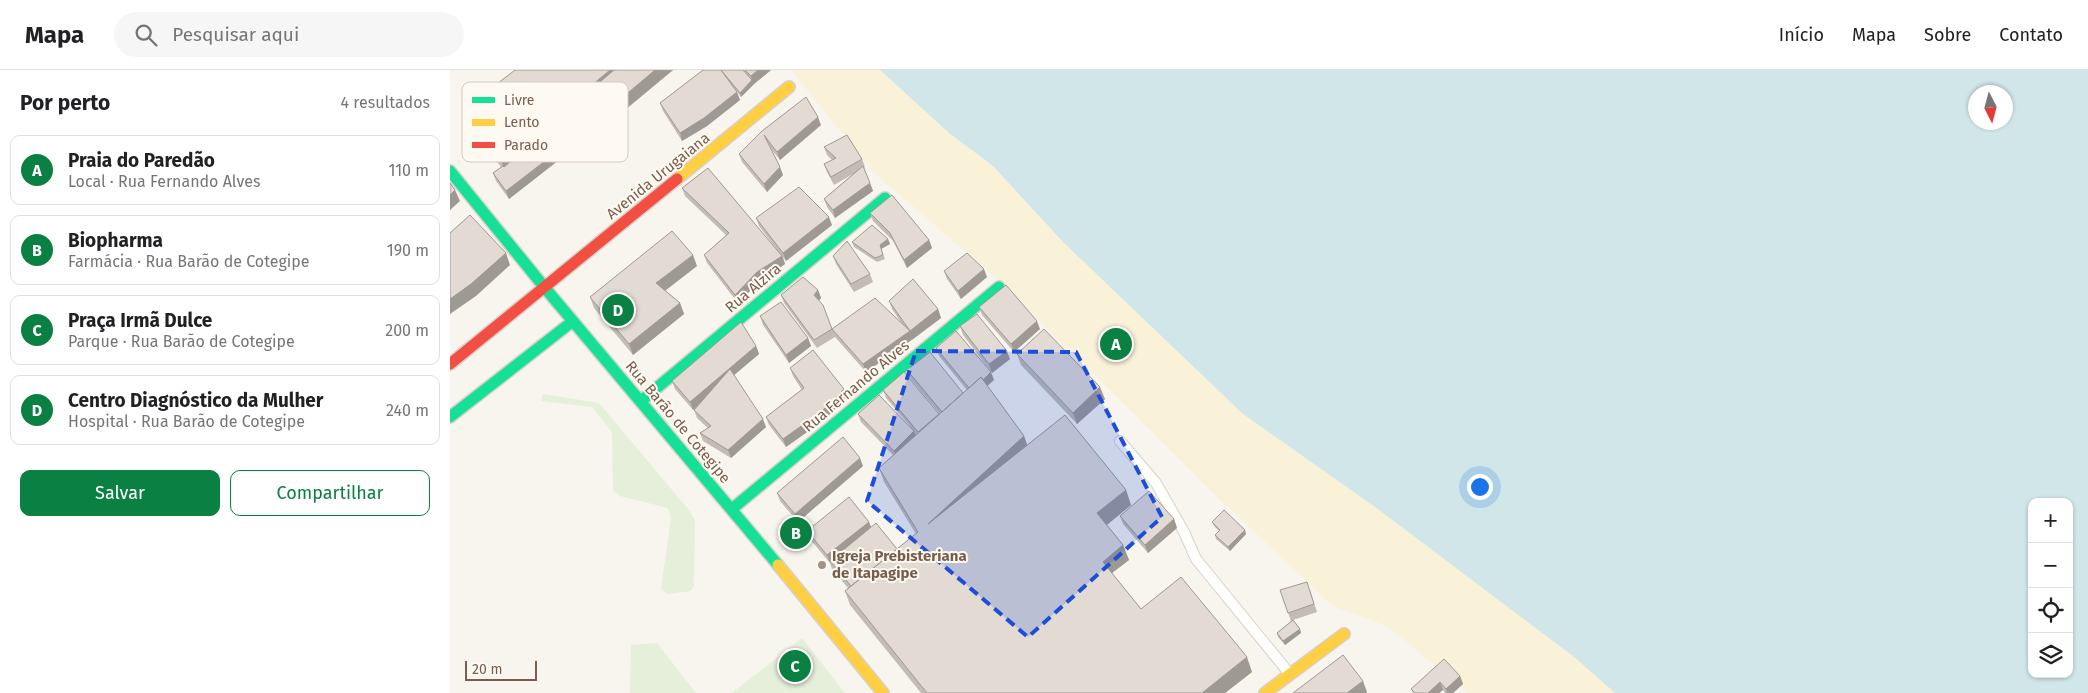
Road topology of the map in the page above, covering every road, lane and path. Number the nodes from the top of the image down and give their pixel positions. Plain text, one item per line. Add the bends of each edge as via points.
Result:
1 (789, 87) dead end
2 (450, 171) edge
3 (885, 198) edge
4 (999, 287) dead end
5 (545, 288) junction
6 (572, 321) junction
7 (450, 364) edge
8 (641, 401) junction
9 (450, 417) edge
10 (1120, 441) dead end
11 (732, 509) junction
12 (1344, 634) dead end
13 (1290, 674) junction
14 (883, 693) edge
15 (1265, 693) edge

1 - 5 street, Avenida Urugaiana
2 - 5 street, Rua Barão de Cotegipe
3 - 8 street, Rua Alzira
4 - 11 street, Rua Fernando Alves
5 - 6 street, Rua Barão de Cotegipe
5 - 7 street, Avenida Urugaiana
6 - 8 street, Rua Barão de Cotegipe
6 - 9 street
8 - 11 street, Rua Barão de Cotegipe
10 - 13 lane via 1156,483 1196,559
11 - 14 street, Rua Barão de Cotegipe
12 - 13 street
13 - 15 street

